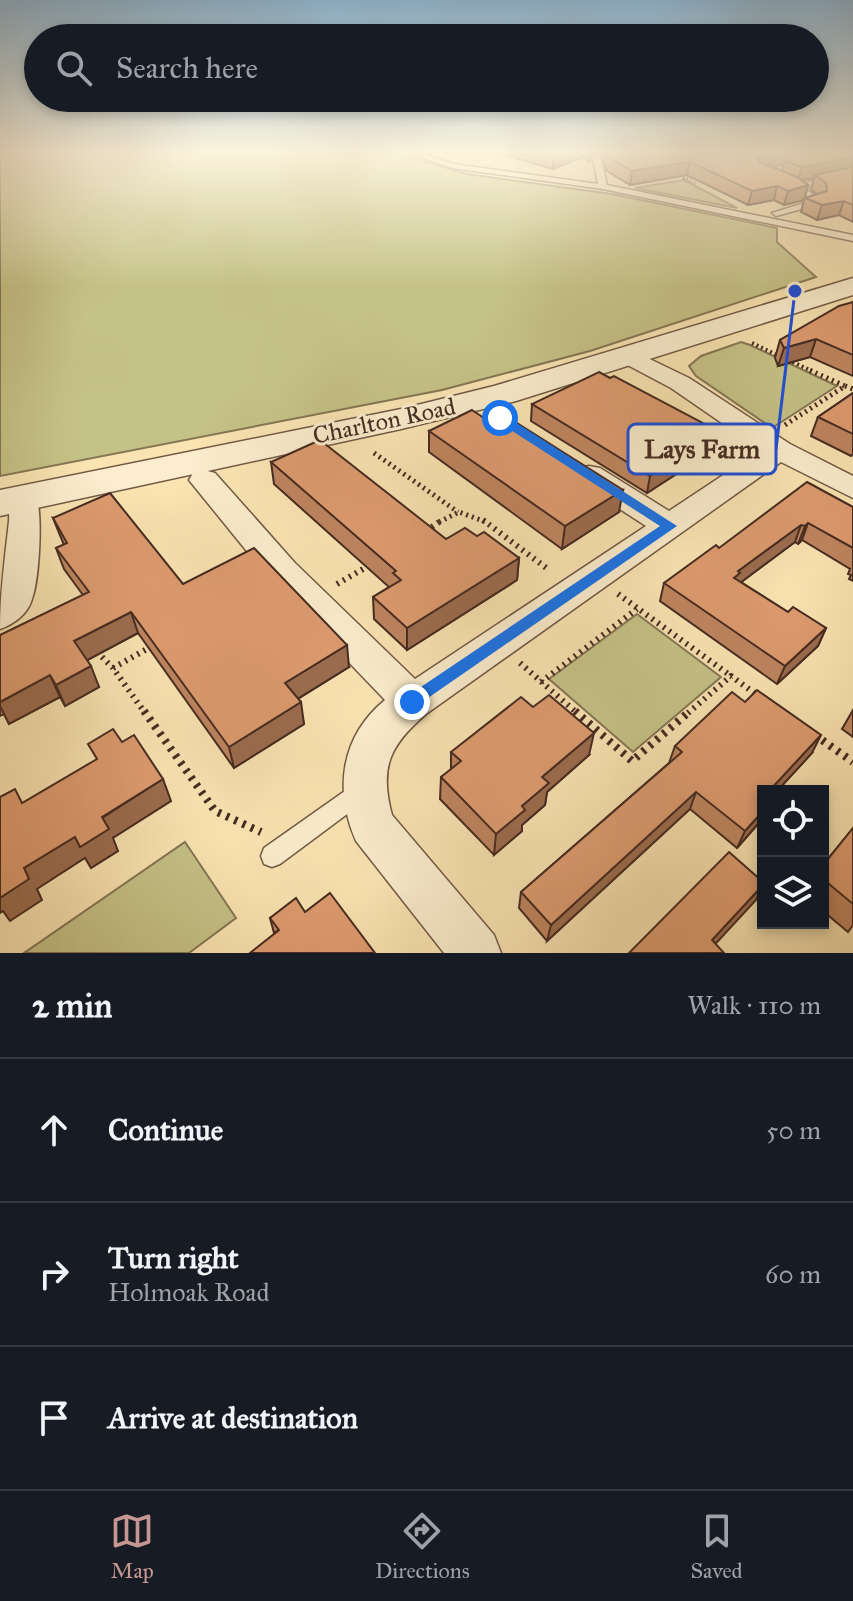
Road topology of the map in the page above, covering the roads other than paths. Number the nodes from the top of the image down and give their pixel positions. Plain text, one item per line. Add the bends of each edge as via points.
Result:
1 (659, 198) edge
2 (812, 198) edge
3 (776, 213) dead end
4 (853, 238) edge
5 (853, 286) edge
6 (629, 356) junction
7 (772, 444) junction
8 (565, 460) edge
9 (204, 480) dead end
10 (853, 488) edge
11 (12, 500) edge
12 (670, 526) junction
13 (0, 615) edge
14 (412, 702) junction
15 (363, 790) junction
16 (280, 850) road end
17 (476, 953) edge

1 - 4 lane
2 - 3 lane via 817,202
5 - 6 street, Charlton Road
6 - 7 street
6 - 11 street, Charlton Road via 401,419
7 - 10 street
7 - 12 street
8 - 12 street
9 - 14 street via 283,572
11 - 13 street via 25,517 15,599
12 - 14 street
14 - 15 street via 387,723 368,756
15 - 16 lane
15 - 17 street via 372,826

